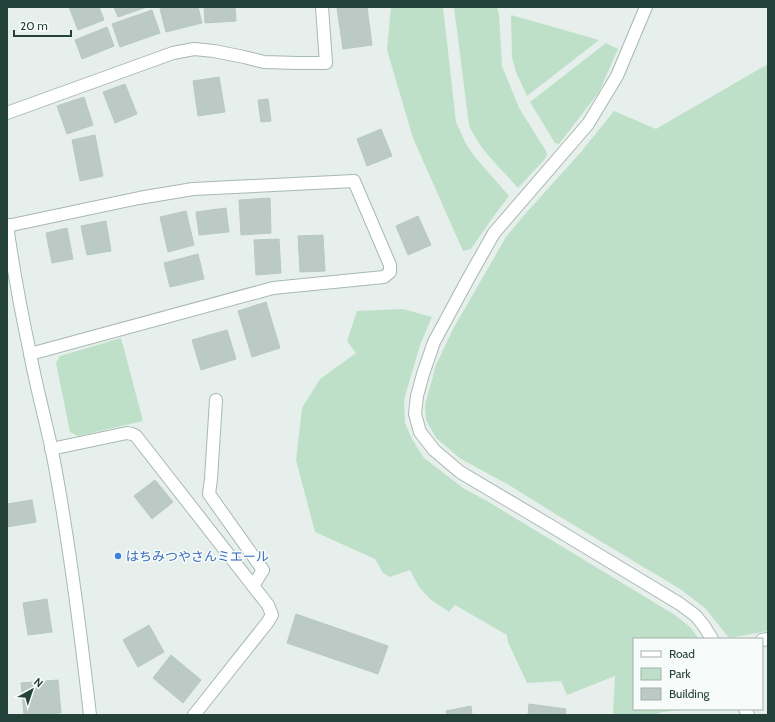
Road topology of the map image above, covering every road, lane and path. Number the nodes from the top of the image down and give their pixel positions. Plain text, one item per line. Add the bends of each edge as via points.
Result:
1 (322, 7) edge
2 (646, 7) edge
3 (7, 113) edge
4 (7, 226) edge
5 (30, 354) junction
6 (216, 400) dead end
7 (52, 450) junction
8 (253, 586) junction
9 (711, 638) edge
10 (90, 715) edge
11 (194, 715) edge

1 - 3 street via 326,62 264,62 194,49 173,52
2 - 9 street via 617,76 588,124 494,233 434,342 417,396 415,414 420,432 434,450 460,472 680,604 696,616
4 - 5 street
4 - 5 street via 193,189 354,181 390,265 390,272 384,277 273,288
5 - 7 street
6 - 8 street via 209,494 263,570
7 - 8 street via 127,433 136,436
7 - 10 street via 74,585
8 - 11 street via 268,605 272,615

